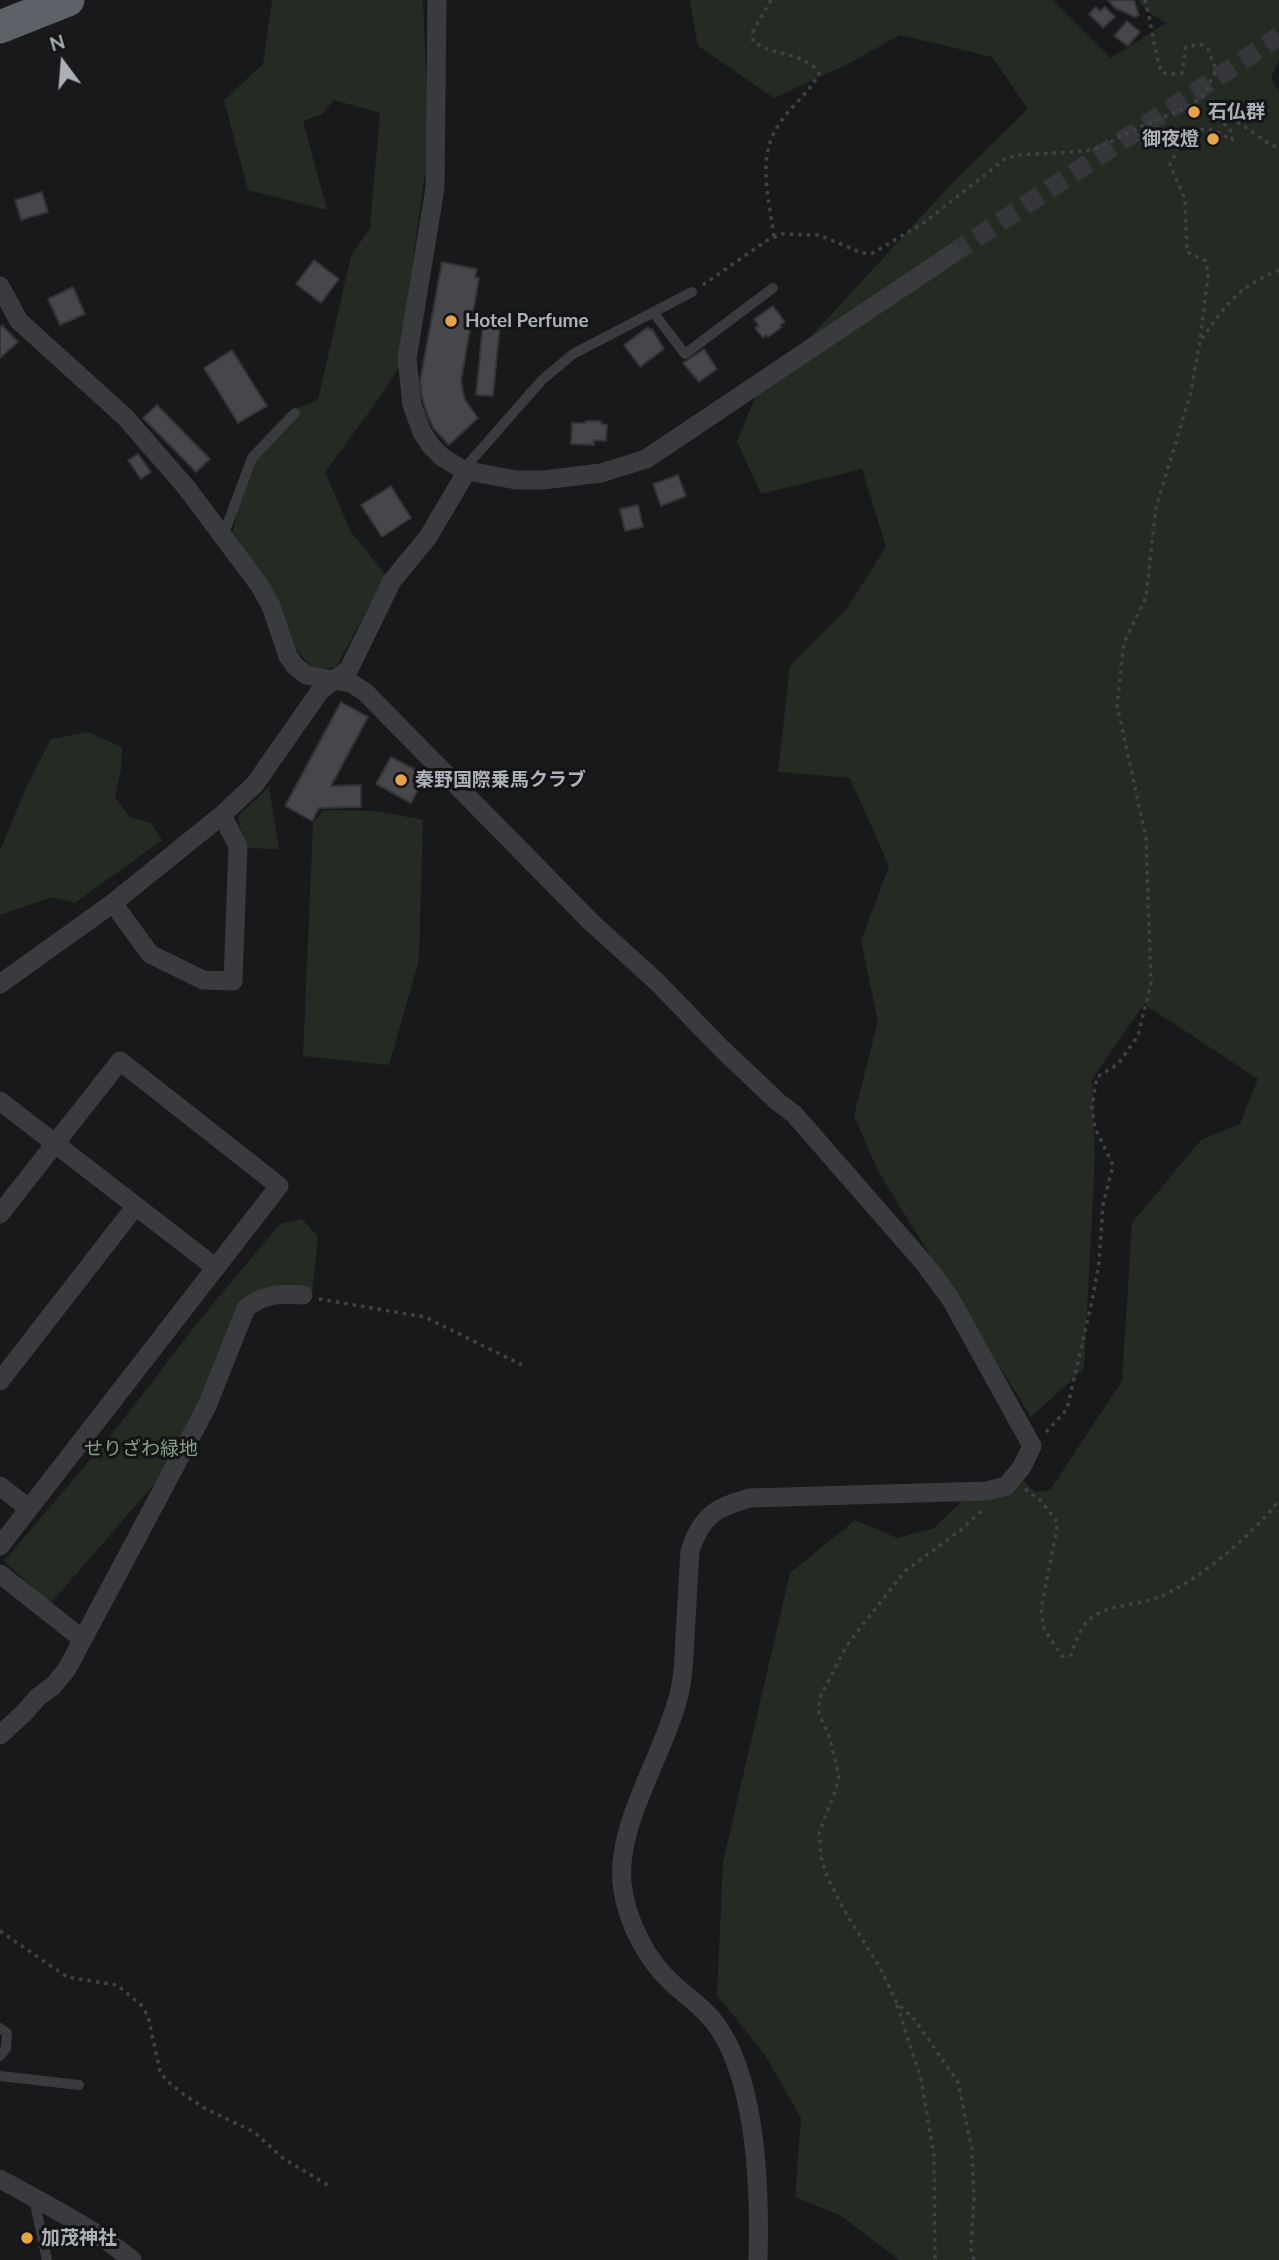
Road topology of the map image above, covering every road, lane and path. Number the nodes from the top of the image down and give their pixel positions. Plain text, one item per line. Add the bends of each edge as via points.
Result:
1 (68, 0) edge
2 (437, 0) edge
3 (771, 0) edge
4 (1144, 0) edge
5 (0, 27) edge
6 (1190, 106) junction
7 (1209, 113) junction
8 (1279, 148) edge
9 (774, 237) junction
10 (952, 254) tunnel mouth
11 (1279, 270) edge
12 (0, 286) edge
13 (773, 288) dead end
14 (692, 292) joint
15 (653, 312) junction
16 (1200, 341) junction
17 (295, 413) dead end
18 (465, 470) junction
19 (223, 537) junction
20 (333, 681) junction
21 (222, 815) junction
22 (113, 903) junction
23 (0, 984) edge
24 (0, 1101) edge
25 (55, 1143) junction
26 (135, 1207) junction
27 (0, 1214) edge
28 (216, 1268) junction
29 (303, 1295) joint
30 (522, 1365) dead end
31 (0, 1381) edge
32 (1032, 1446) junction
33 (1009, 1483) junction
34 (0, 1486) edge
35 (1279, 1500) edge
36 (28, 1508) junction
37 (0, 1546) edge
38 (0, 1574) edge
39 (81, 1639) junction
40 (0, 1735) edge
41 (0, 1931) edge
42 (897, 2003) junction
43 (0, 2028) edge
44 (0, 2056) edge
45 (0, 2076) edge
46 (79, 2085) dead end
47 (0, 2179) edge
48 (331, 2187) dead end
49 (33, 2197) junction
50 (47, 2260) edge
51 (132, 2260) edge
52 (758, 2260) edge
53 (935, 2260) edge
54 (975, 2260) edge

1 - 5 highway
2 - 18 street via 435,188 407,359 412,405 422,432 442,457
3 - 9 path via 753,31 753,41 761,48 813,64 820,73 769,140 765,155
4 - 6 path via 1162,73 1182,73 1186,47 1200,44 1208,50 1216,70 1203,96
6 - 7 path
6 - 9 path via 1100,147 1005,159 953,202 873,253 819,235
7 - 8 path via 1226,114
7 - 16 path via 1232,132 1232,140 1214,130 1195,129 1180,143 1170,165 1185,199 1187,252 1206,261
9 - 14 path
10 - 18 street via 646,459 601,473 543,480
11 - 16 path via 1255,280 1228,302
12 - 19 street via 19,321 125,416
13 - 15 lane via 685,354
14 - 15 lane
15 - 18 lane via 573,354 542,380
16 - 32 path via 1190,396 1156,508 1146,597 1124,643 1117,705 1146,838 1151,983 1139,1036 1118,1064 1097,1077 1095,1128 1113,1165 1103,1205 1099,1264 1067,1409
17 - 19 lane via 252,458
18 - 20 street via 428,537 392,581 349,669
19 - 20 street via 271,606 295,666 306,675
20 - 21 street via 320,691 255,784
20 - 32 street via 352,683 365,692 590,921 794,1114 944,1289
21 - 22 street
21 - 22 street via 238,846 233,981 202,980 150,954
22 - 23 street
24 - 25 street
25 - 26 street
25 - 27 street
25 - 28 street via 120,1062 279,1186
26 - 28 street
26 - 31 street
28 - 36 street
29 - 30 path via 425,1317
29 - 39 street via 280,1293 258,1298 246,1308 206,1406
32 - 33 street
33 - 35 path via 1041,1502 1058,1523 1041,1609 1044,1629 1062,1656 1071,1655 1088,1621 1107,1610 1160,1597 1195,1576 1230,1550
33 - 42 path via 962,1528 905,1571 847,1645 819,1699 819,1714 839,1776 819,1833 821,1857 828,1879
33 - 52 street via 987,1491 750,1498 718,1509 695,1534 680,1692 628,1830 621,1868 623,1891 644,1948 669,1980 718,2026 730,2051 752,2137
34 - 36 street
36 - 37 street
38 - 39 street
39 - 40 street via 53,1686
41 - 48 path via 67,1977 117,1985 148,2016 166,2080 206,2109 254,2132 284,2159
42 - 53 path via 921,2079 934,2156
42 - 54 path via 915,2020 958,2082 972,2150 971,2249
43 - 44 lane via 7,2033
45 - 46 lane
47 - 49 street
49 - 50 lane
49 - 51 street

